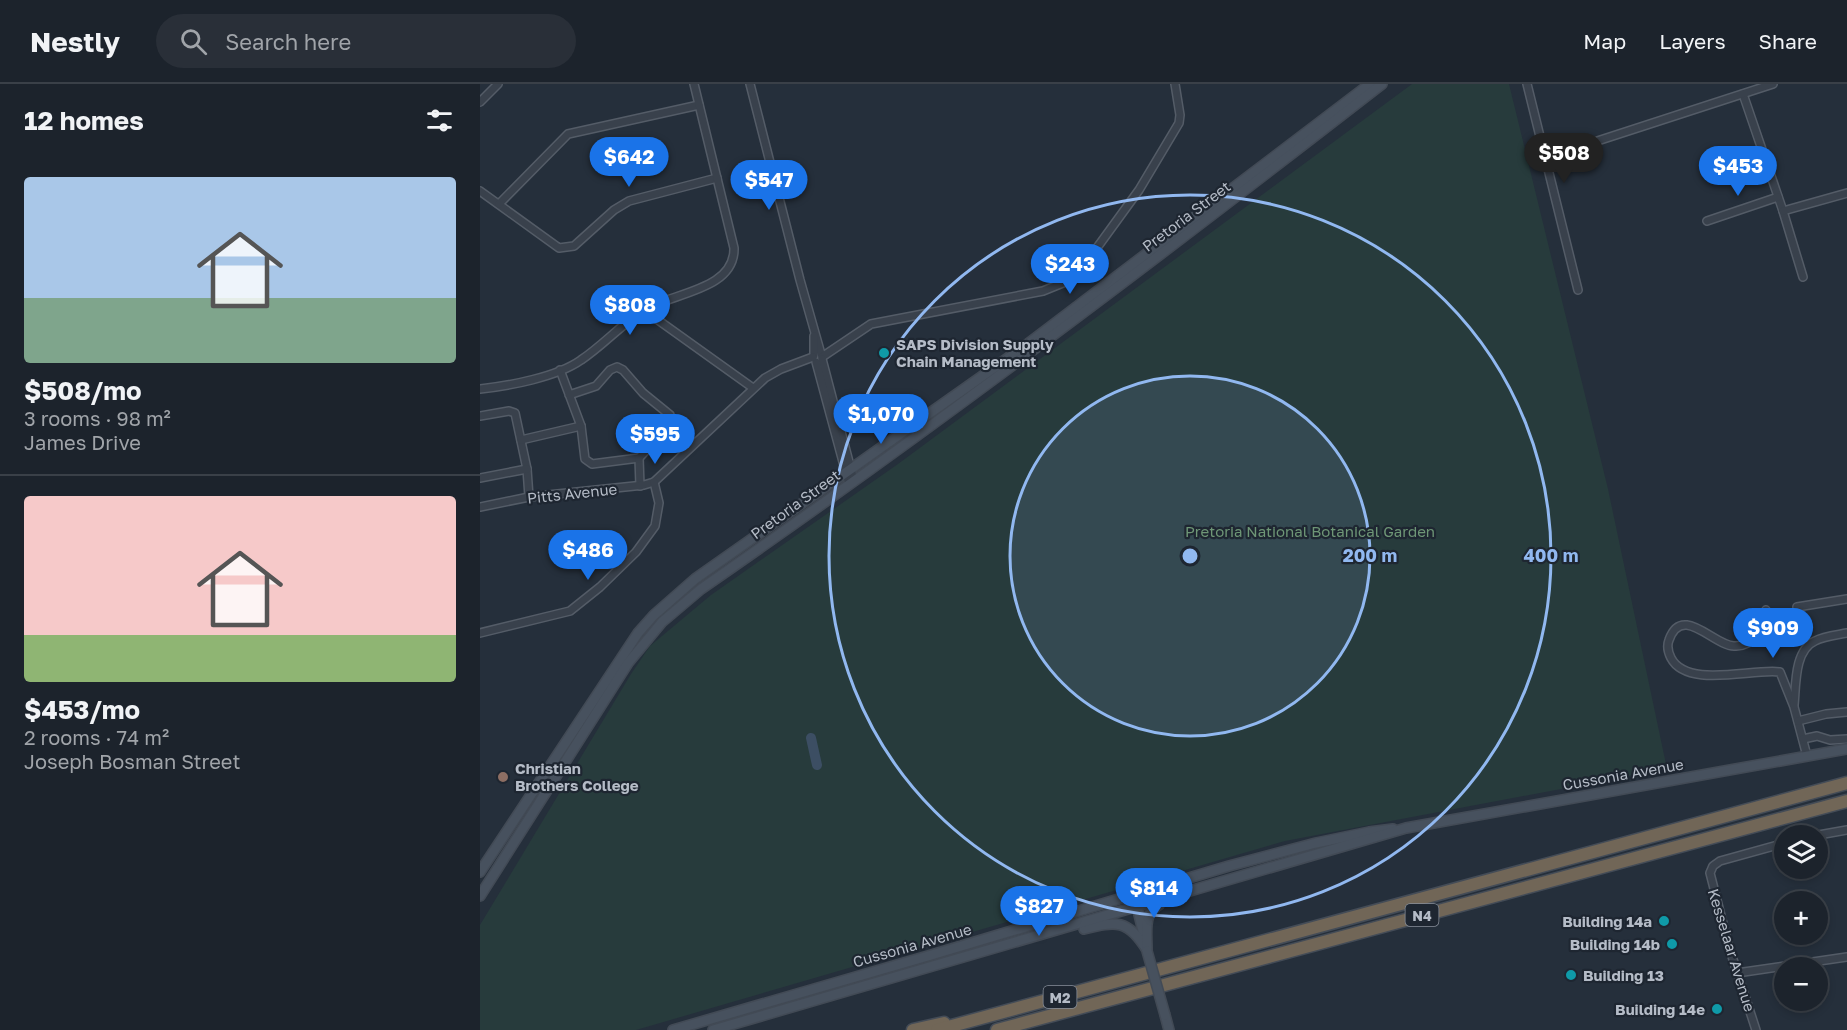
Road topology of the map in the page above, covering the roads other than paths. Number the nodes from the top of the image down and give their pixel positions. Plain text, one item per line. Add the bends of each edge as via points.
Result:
1 (498, 84) edge
2 (694, 84) edge
3 (750, 84) edge
4 (1174, 84) edge
5 (1370, 84) edge
6 (1382, 84) edge
7 (1527, 84) edge
8 (1773, 84) edge
9 (1743, 94) junction
10 (480, 102) edge
11 (699, 105) junction
12 (1545, 158) junction
13 (717, 178) junction
14 (480, 191) edge
15 (1847, 193) edge
16 (1778, 197) junction
17 (499, 204) junction
18 (1783, 211) junction
19 (1707, 221) dead end
20 (1803, 277) dead end
21 (1578, 290) dead end
22 (644, 310) junction
23 (818, 358) junction
24 (560, 370) junction
25 (753, 388) junction
26 (480, 389) edge
27 (568, 395) junction
28 (480, 416) edge
29 (581, 426) junction
30 (521, 440) junction
31 (639, 458) junction
32 (527, 469) junction
33 (848, 470) junction
34 (480, 478) edge
35 (654, 482) junction
36 (852, 482) junction
37 (640, 486) junction
38 (529, 497) junction
39 (480, 507) edge
40 (1847, 599) edge
41 (1797, 607) dead end
42 (1766, 610) dead end
43 (480, 633) edge
44 (1847, 633) edge
45 (1794, 707) junction
46 (1847, 712) edge
47 (1798, 721) junction
48 (1847, 739) edge
49 (1803, 740) junction
50 (1847, 749) edge
51 (1807, 756) junction
52 (1847, 783) edge
53 (1847, 801) edge
54 (1404, 829) junction
55 (1847, 830) edge
56 (1828, 833) edge
57 (1774, 846) edge
58 (480, 872) edge
59 (1134, 894) junction
60 (1184, 894) junction
61 (480, 896) edge
62 (1138, 908) junction
63 (1049, 933) junction
64 (1147, 950) junction
65 (1847, 957) edge
66 (1184, 964) junction
67 (1737, 973) junction
68 (673, 1030) edge
69 (713, 1030) edge
70 (913, 1030) edge
71 (937, 1030) edge
72 (997, 1030) edge
73 (1169, 1030) edge
74 (1756, 1030) edge

1 - 10 street
2 - 11 street
3 - 23 street via 821,350
4 - 23 street via 1179,123 1139,190 1075,278 1043,291 871,324
5 - 33 main road, Pretoria Street via 1025,346
6 - 36 main road, Pretoria Street via 1209,219
7 - 12 street
8 - 9 street
9 - 12 street
9 - 16 street
11 - 13 street
11 - 17 street via 567,134
12 - 21 street
13 - 17 street via 629,201 574,246 559,248
13 - 22 street via 732,239 733,260 723,276 713,282
14 - 17 street
15 - 18 street
16 - 18 street
16 - 19 street
18 - 20 street
22 - 24 street via 580,362
22 - 25 street
23 - 25 street, Pitts Avenue via 772,373
23 - 33 street
24 - 26 street via 523,382
24 - 27 street
25 - 35 street, Pitts Avenue
27 - 29 street
27 - 31 street via 596,386 614,367 623,370 672,418
28 - 30 street via 513,412
29 - 30 street
29 - 31 street via 588,462
30 - 32 street
31 - 37 street
32 - 34 street
32 - 38 street
33 - 36 street
33 - 58 main road, Pretoria Street via 695,579 654,615 620,658
35 - 37 street, Pitts Avenue
35 - 43 street via 658,503 655,526 636,552 593,594 570,611
36 - 61 main road, Pretoria Street via 701,589 650,635
37 - 38 street, Pitts Avenue
38 - 39 street, Pitts Avenue
40 - 41 street
42 - 45 street via 1764,629 1744,645 1725,644 1685,625 1671,634 1668,652 1681,667 1702,674 1780,672
44 - 45 street via 1806,646 1801,655
45 - 47 street
46 - 47 street
47 - 49 street
48 - 49 street via 1830,741 1817,736
49 - 51 street
50 - 51 main road, Cussonia Avenue
51 - 54 main road, Cussonia Avenue
52 - 66 highway, N4
53 - 72 highway, N4
54 - 59 main road, Cussonia Avenue via 1316,843
54 - 60 main road, Cussonia Avenue
55 - 56 street
57 - 67 street, Kesselaar Avenue via 1720,861 1711,870
59 - 62 main road
59 - 68 main road, Cussonia Avenue
60 - 62 main road, Cussonia Avenue
60 - 64 main road via 1151,911
62 - 63 main road, Cussonia Avenue
62 - 64 main road
63 - 64 main road via 1118,923 1134,931
63 - 69 main road, Cussonia Avenue
64 - 73 main road, bridge
65 - 67 street
66 - 70 highway via 1130,974
66 - 71 highway, M2
67 - 74 street, Kesselaar Avenue

